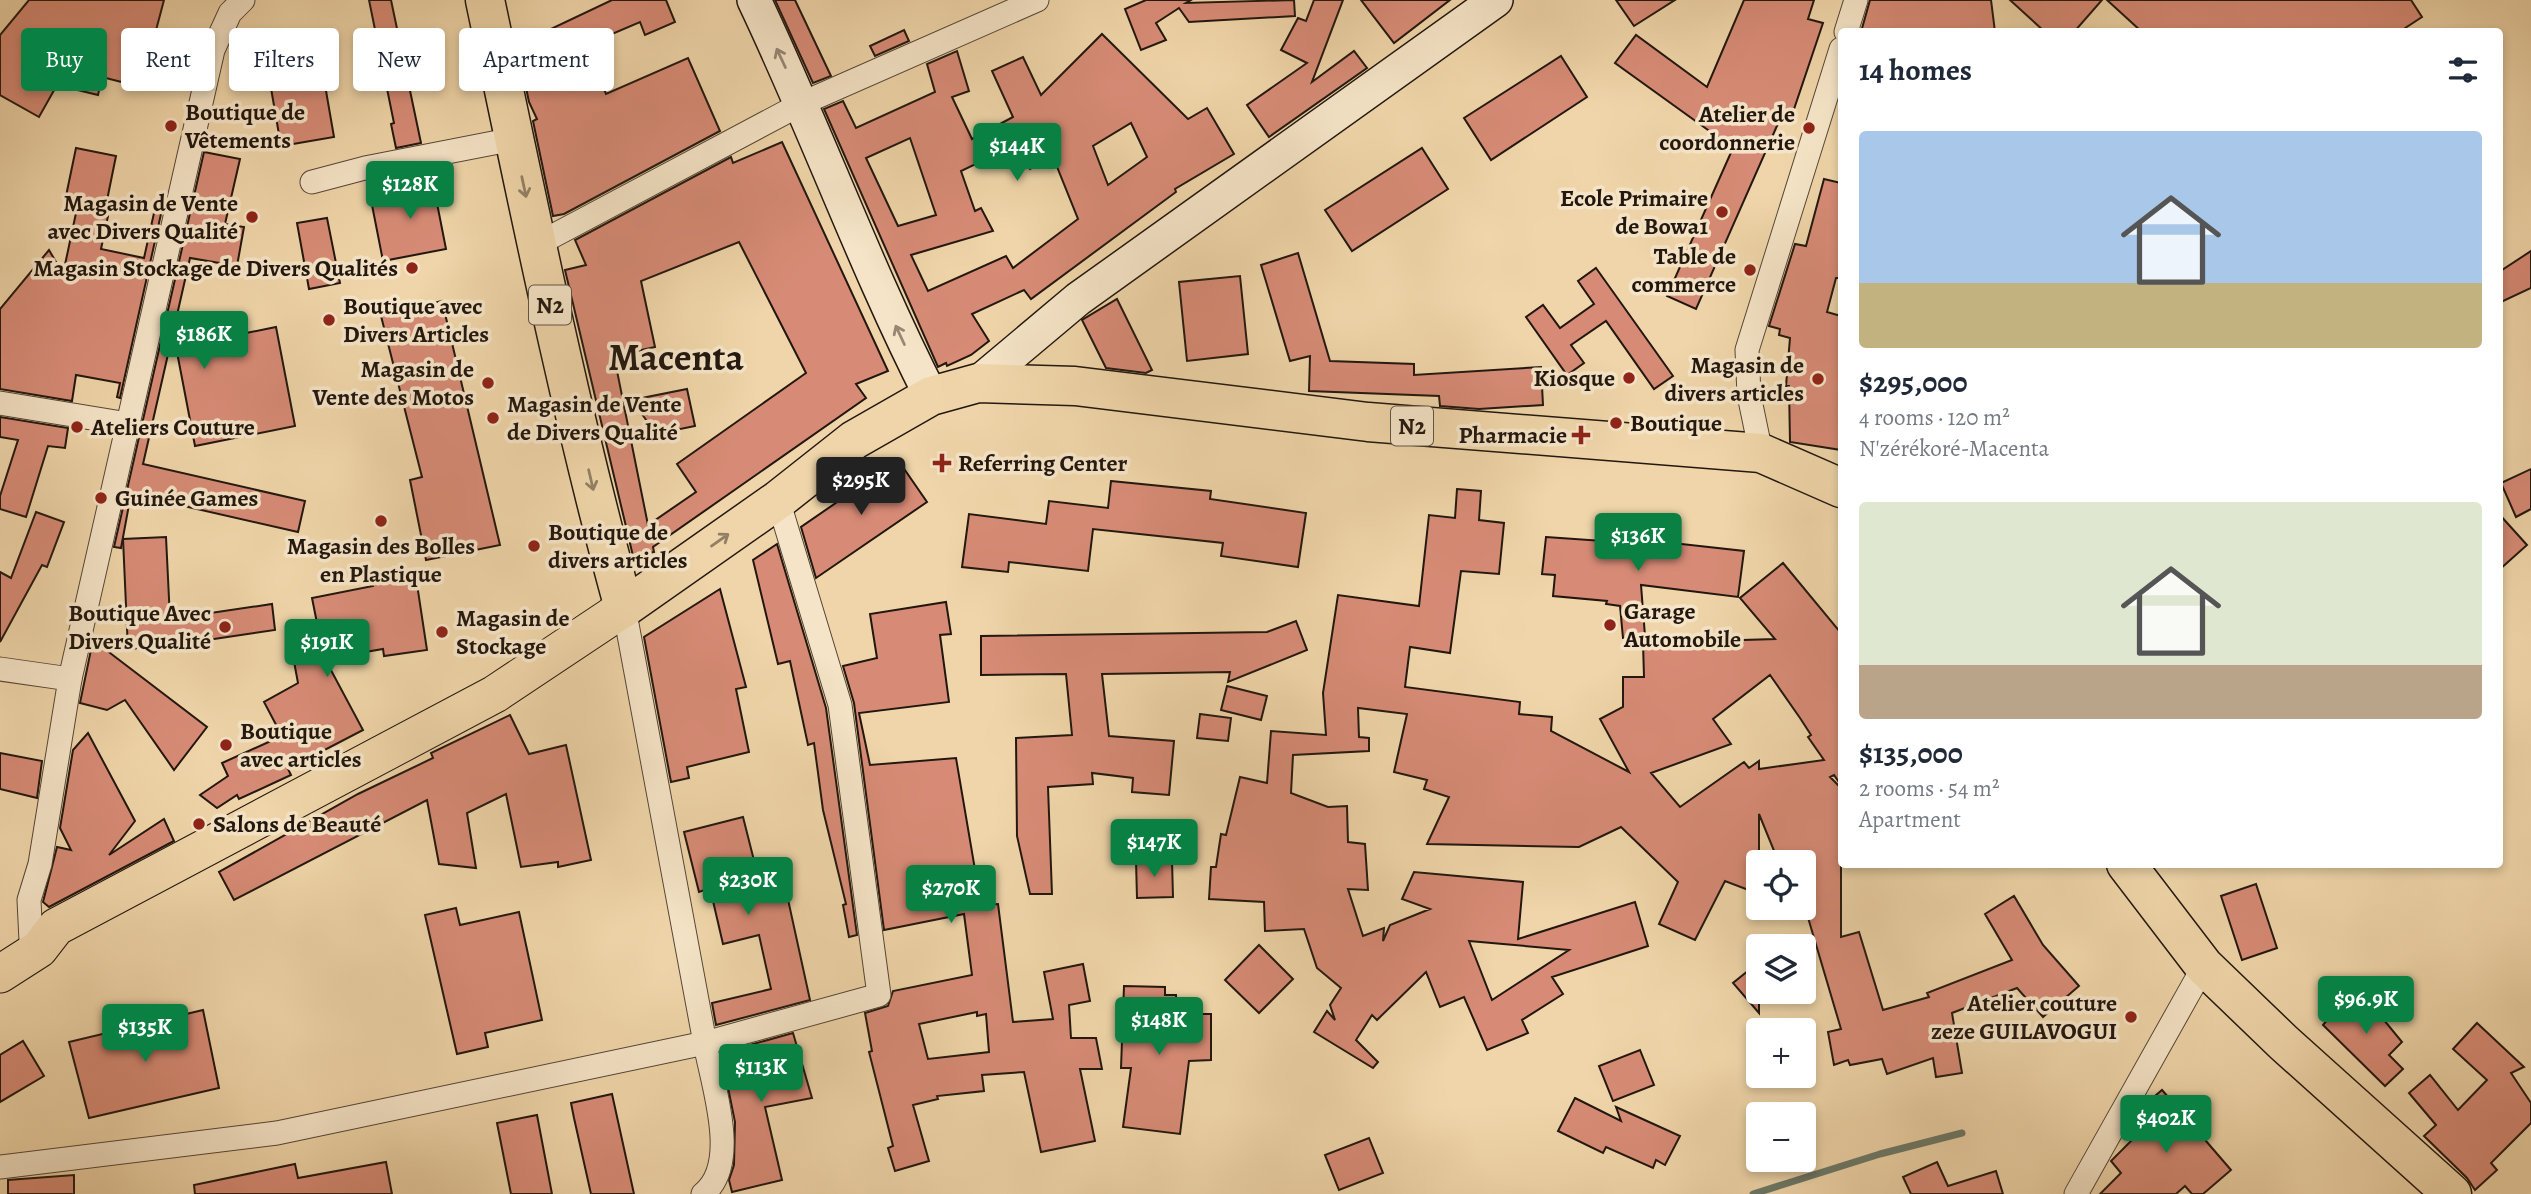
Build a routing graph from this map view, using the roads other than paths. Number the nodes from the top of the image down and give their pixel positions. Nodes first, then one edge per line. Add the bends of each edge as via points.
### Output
1 (243, 0) edge
2 (485, 0) edge
3 (754, 0) edge
4 (1037, 0) edge
5 (1496, 0) edge
6 (1856, 0) edge
7 (1847, 28) edge
8 (1838, 58) edge
9 (803, 103) junction
10 (514, 139) junction
11 (312, 182) dead end
12 (536, 245) junction
13 (978, 383) junction
14 (931, 396) junction
15 (0, 403) edge
16 (128, 424) junction
17 (1761, 453) junction
18 (1838, 487) edge
19 (778, 499) junction
20 (624, 608) junction
21 (0, 669) edge
22 (70, 679) junction
23 (2129, 868) edge
24 (39, 949) junction
25 (2204, 966) junction
26 (0, 974) edge
27 (705, 1043) junction
28 (0, 1167) edge
29 (703, 1194) edge
30 (2076, 1194) edge
31 (2452, 1194) edge

1 - 16 street via 230,13 213,50
2 - 10 highway, N2
9 -> 3 main road
4 - 9 street
5 - 13 main road via 1078,299
6 - 7 street
8 - 17 street via 1747,350 1749,395
9 - 12 street
14 -> 9 main road via 900,336
10 - 11 street
10 -> 12 highway, N2
12 -> 20 highway, N2
13 - 14 highway, N2
13 - 17 highway, N2 via 1075,386 1367,422
14 - 19 highway, N2 via 854,440
15 - 16 street
16 - 22 street
17 - 18 highway, N2
20 -> 19 highway, N2
19 - 27 street via 840,705 879,995
20 - 24 main road via 495,694 56,927
20 - 27 street
21 - 22 street
22 - 24 street via 40,864 29,900 31,940
23 - 25 highway
24 - 26 main road
25 - 30 street
25 - 31 highway
27 - 28 street via 277,1133
27 - 29 street via 725,1149 713,1186

